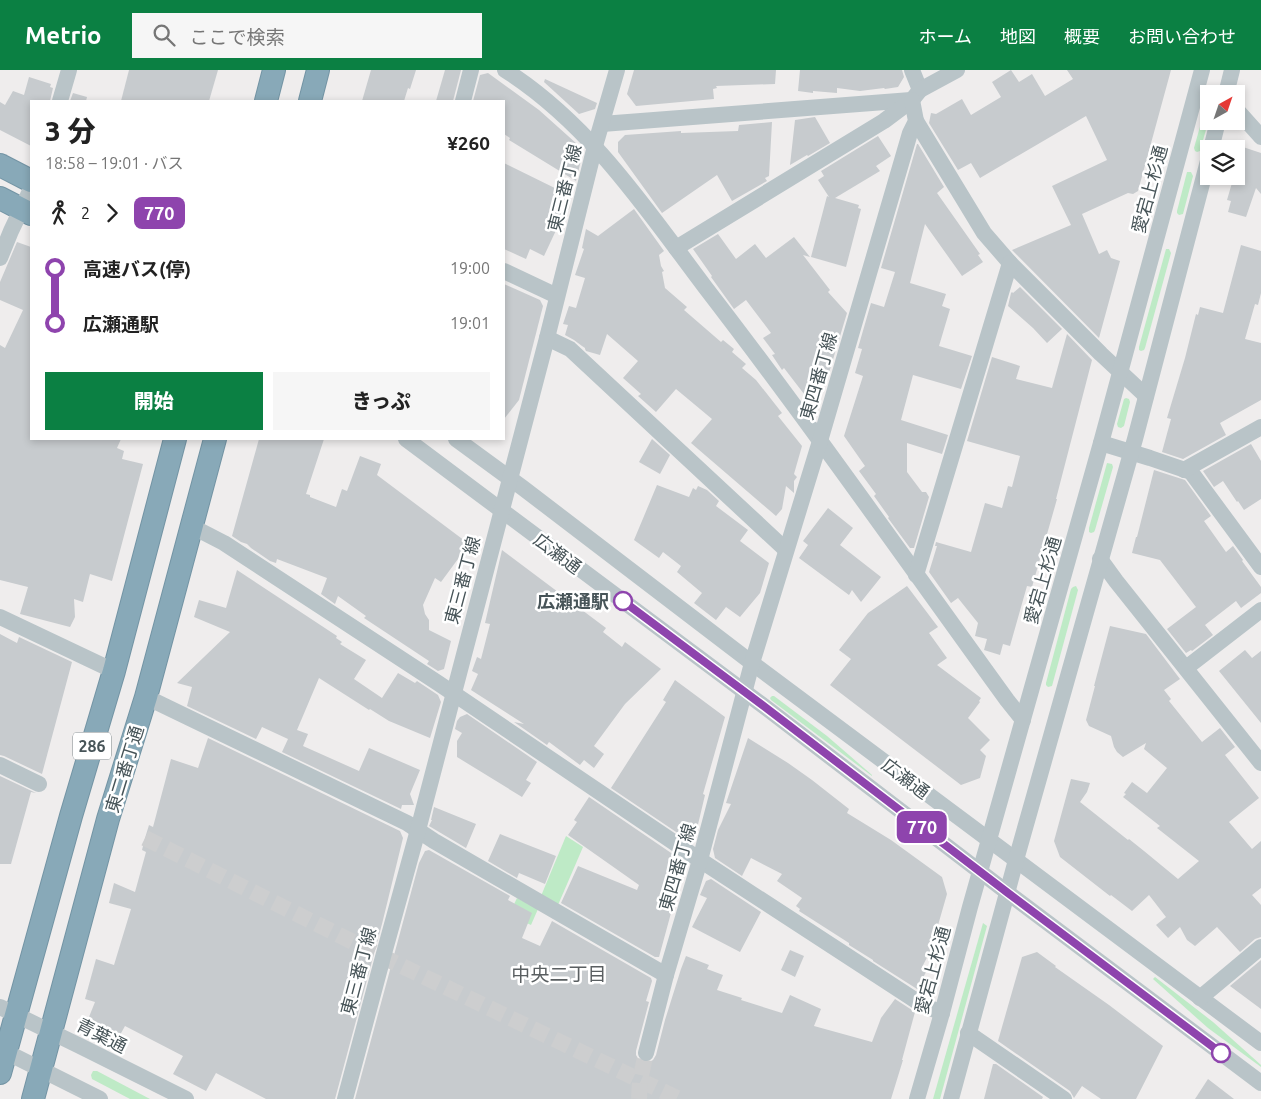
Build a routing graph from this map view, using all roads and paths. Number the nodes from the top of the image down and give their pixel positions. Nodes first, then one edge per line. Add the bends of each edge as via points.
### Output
1 (69, 70) edge
2 (274, 70) edge
3 (318, 70) edge
4 (471, 70) edge
5 (505, 70) edge
6 (617, 70) edge
7 (912, 70) edge
8 (956, 70) edge
9 (1202, 70) edge
10 (1232, 70) edge
11 (1228, 85) edge
12 (1198, 86) joint
13 (916, 95) junction
14 (60, 100) edge
15 (266, 100) edge
16 (310, 100) edge
17 (463, 100) edge
18 (1245, 119) edge
19 (916, 121) junction
20 (602, 124) junction
21 (1261, 138) edge
22 (595, 146) junction
23 (0, 164) edge
24 (30, 180) edge
25 (1202, 185) edge
26 (30, 193) edge
27 (0, 198) edge
28 (26, 211) edge
29 (676, 248) junction
30 (0, 258) edge
31 (1010, 263) junction
32 (505, 271) edge
33 (557, 296) junction
34 (547, 338) junction
35 (1120, 372) junction
36 (1146, 396) junction
37 (1261, 427) edge
38 (175, 440) edge
39 (215, 440) edge
40 (407, 440) edge
41 (457, 440) edge
42 (820, 441) junction
43 (1101, 444) junction
44 (1130, 452) junction
45 (1184, 470) junction
46 (510, 478) junction
47 (501, 510) junction
48 (191, 526) junction
49 (786, 550) junction
50 (1100, 559) junction
51 (1261, 566) edge
52 (916, 575) junction
53 (1261, 610) edge
54 (0, 617) edge
55 (752, 663) junction
56 (1186, 668) junction
57 (114, 671) junction
58 (744, 692) junction
59 (454, 694) junction
60 (146, 697) junction
61 (1023, 720) junction
62 (1261, 763) edge
63 (0, 765) edge
64 (39, 784) dead end
65 (418, 830) junction
66 (989, 840) junction
67 (700, 860) junction
68 (1016, 860) junction
69 (980, 871) junction
70 (1008, 893) junction
71 (1261, 947) edge
72 (666, 975) junction
73 (1200, 998) junction
74 (8, 1011) edge
75 (942, 1013) junction
76 (52, 1032) junction
77 (968, 1034) junction
78 (1261, 1043) edge
79 (3, 1050) edge
80 (646, 1053) tunnel mouth
81 (41, 1070) junction
82 (0, 1073) edge
83 (1261, 1083) edge
84 (33, 1099) edge
85 (100, 1099) edge
86 (186, 1099) edge
87 (345, 1099) edge
88 (917, 1099) edge
89 (951, 1099) edge
90 (1064, 1099) edge

1 - 14 street
2 - 15 highway
3 - 16 highway
4 - 17 street
5 - 22 street via 547,102
6 - 20 street, 東三番丁線
7 - 13 street
8 - 13 street
9 - 12 street, 愛宕上杉通
10 - 11 street
12 - 35 street, 愛宕上杉通
13 - 19 street
13 - 20 street
13 - 29 street via 884,121
18 - 21 street
19 - 31 street via 984,233
19 - 42 street, 東四番丁線
20 - 22 street, 東三番丁線
22 - 29 street
22 - 33 street, 東三番丁線
23 - 24 highway
25 - 36 street
26 - 28 street
27 - 28 highway
28 - 30 street
29 - 42 street
31 - 35 street
31 - 52 street
32 - 33 street
33 - 34 street, 東三番丁線
34 - 46 street, 東三番丁線
34 - 49 street via 570,349
35 - 36 street
35 - 43 street, 愛宕上杉通
36 - 44 street
37 - 45 street
38 - 57 highway, 東二番丁通 / 286
39 - 48 highway, 東二番丁通 / 286
40 - 47 street, 広瀬通
41 - 46 street, 広瀬通
42 - 49 street, 東四番丁線
42 - 52 street
43 - 44 street
43 - 61 street, 愛宕上杉通
44 - 45 street
44 - 50 street
45 - 51 street via 1191,472
46 - 47 street, 東三番丁線
46 - 55 street, 広瀬通
47 - 58 street, 広瀬通
47 - 59 street, 東三番丁線
48 - 59 street via 224,543
48 - 60 highway, 東二番丁通 / 286
49 - 55 street, 東四番丁線
50 - 56 street
50 - 68 street
52 - 61 street
53 - 56 street
54 - 57 street
55 - 58 street, 東四番丁線
55 - 66 street, 広瀬通
56 - 62 street
57 - 74 highway, 東二番丁通 / 286
58 - 67 street, 東四番丁線
58 - 69 street, 広瀬通
59 - 65 street, 東三番丁線
59 - 67 street
60 - 65 street
60 - 76 highway, 東二番丁通 / 286 via 108,819
61 - 66 street, 愛宕上杉通
63 - 64 street
65 - 72 street
65 - 87 street, 東三番丁線
66 - 68 street, 広瀬通
66 - 69 street, 愛宕上杉通
67 - 72 street, 東四番丁線
67 - 75 street via 921,1004
68 - 70 street
68 - 73 street, 広瀬通
69 - 70 street, 広瀬通
69 - 75 street, 愛宕上杉通
70 - 77 street
70 - 83 street, 広瀬通
71 - 73 street
72 - 80 street, 東四番丁線
73 - 78 street, 広瀬通
74 - 76 street, 青葉通
74 - 79 highway, 東二番丁通 / 286
75 - 88 street, 愛宕上杉通
76 - 81 highway, 東二番丁通 / 286
76 - 86 street, 青葉通
77 - 89 street
77 - 90 street
79 - 81 street
79 - 82 highway, 東二番丁通 / 286
81 - 84 highway, 東二番丁通 / 286
81 - 85 street

